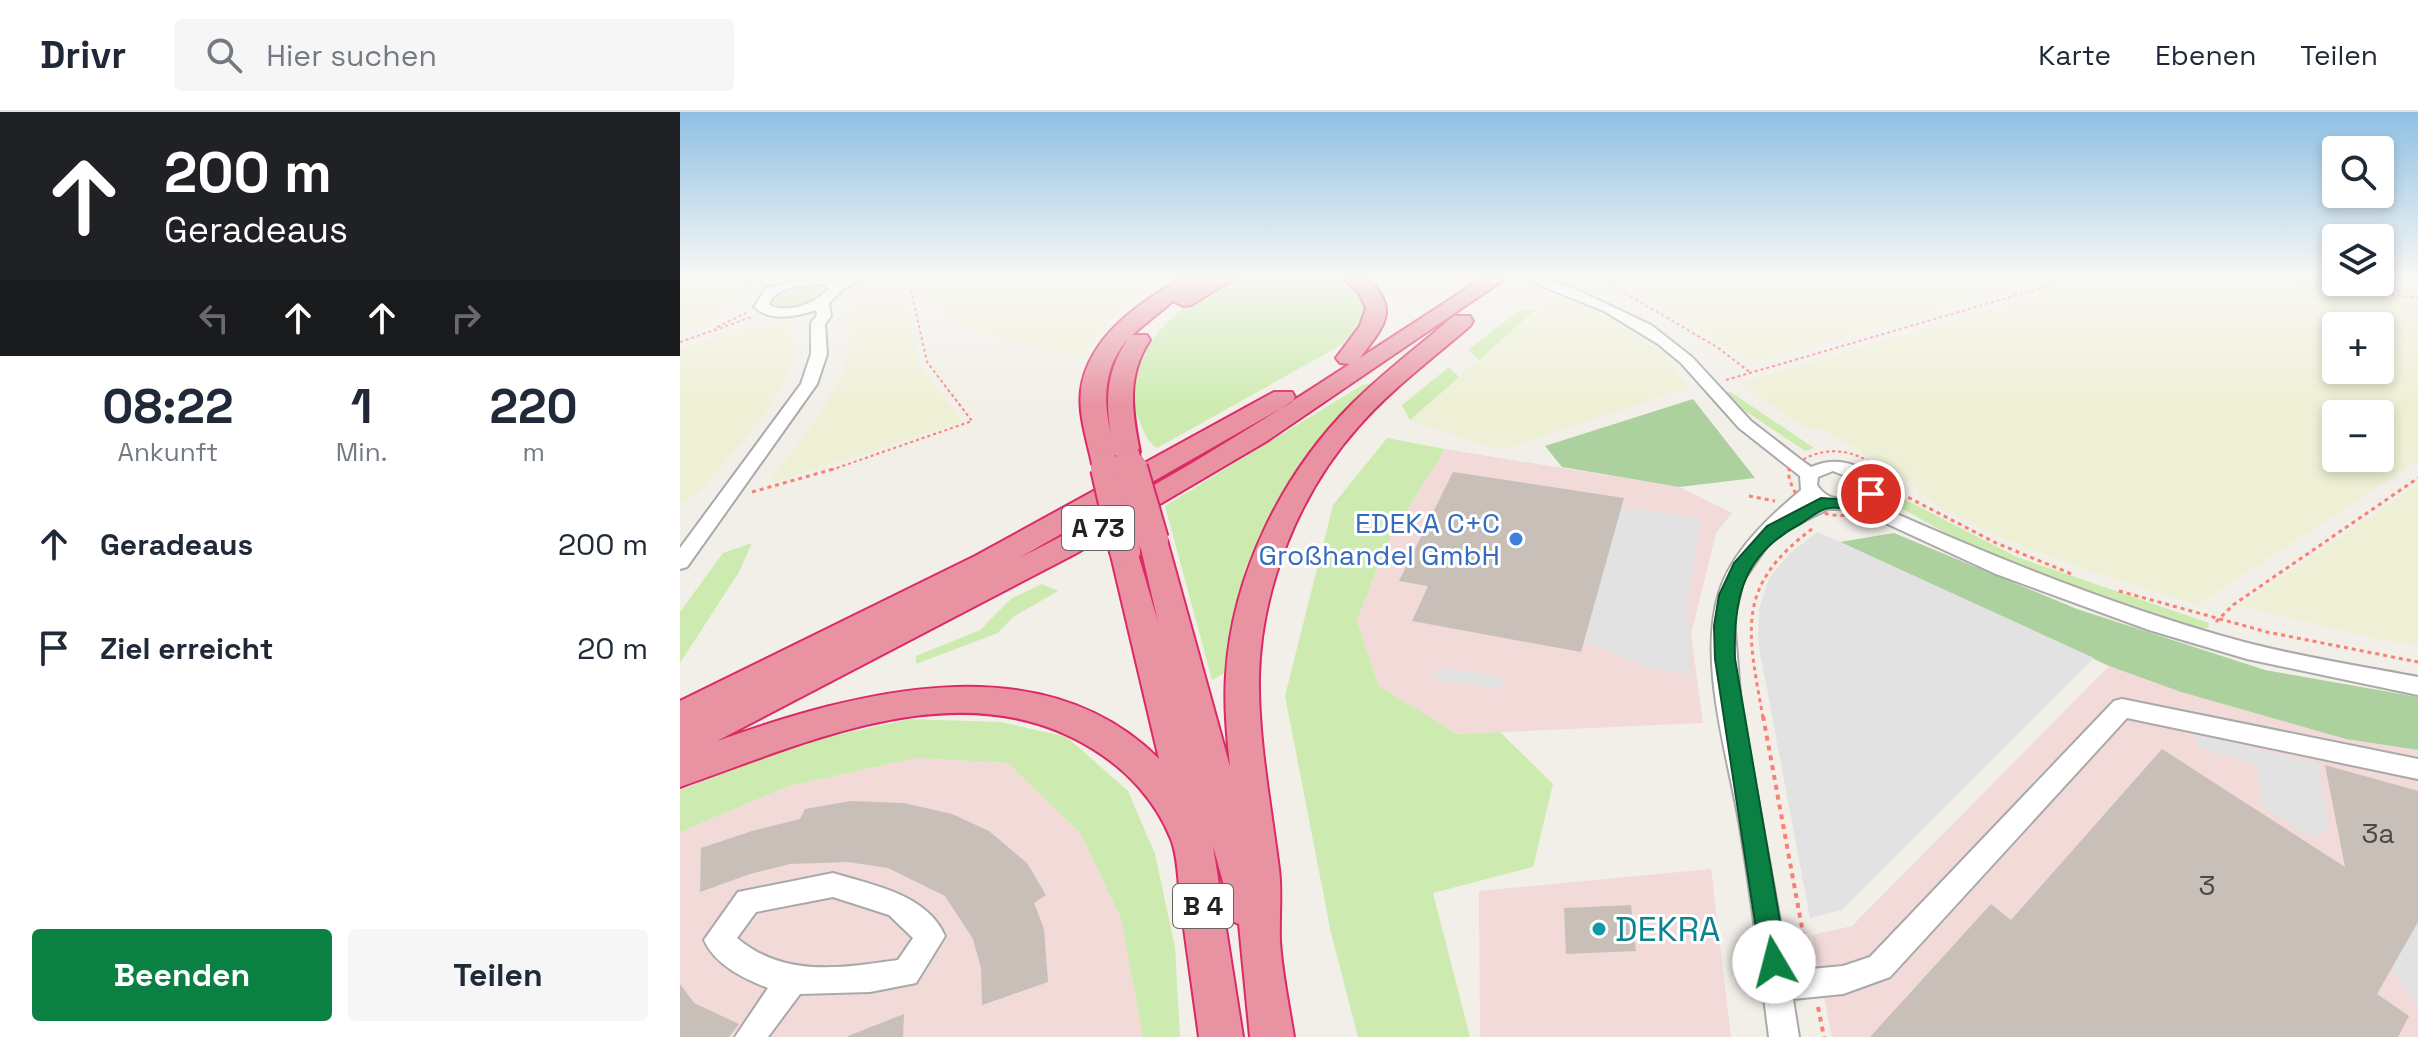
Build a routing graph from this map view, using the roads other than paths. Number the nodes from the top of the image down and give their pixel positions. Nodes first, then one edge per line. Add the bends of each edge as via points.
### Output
1 (812, 321) edge
2 (1134, 321) edge
3 (1155, 321) edge
4 (1375, 321) edge
5 (1405, 321) edge
6 (1431, 321) edge
7 (1461, 321) edge
8 (1633, 321) edge
9 (818, 323) joint
10 (1348, 358) junction
11 (1116, 458) junction
12 (1820, 490) junction
13 (1865, 499) junction
14 (1139, 546) junction
15 (680, 562) edge
16 (2418, 686) edge
17 (680, 717) edge
18 (680, 744) edge
19 (2418, 769) edge
20 (680, 772) edge
21 (1194, 844) junction
22 (1260, 944) junction
23 (794, 978) junction
24 (1777, 986) junction
25 (750, 1037) edge
26 (1221, 1037) edge
27 (1272, 1037) edge
28 (1784, 1037) edge

1 - 9 street
2 - 11 highway via 1102,363 1093,387 1094,415
3 - 11 highway via 1123,364
4 - 10 highway
5 - 10 highway, A 73
6 - 18 highway, A 73 via 1258,436 1079,539
7 - 22 highway via 1335,438 1276,532 1246,637 1243,708 1261,882
8 - 12 street via 1683,357 1768,447
9 - 15 street via 819,354 809,384
10 - 17 highway, A 73 via 1074,517
11 - 14 highway, bridge
12 - 13 street via 1849,506
12 - 13 street via 1842,466 1868,479
12 - 24 street via 1740,567 1728,595 1724,626 1730,698
13 - 16 street via 1893,522 2003,569 2156,624 2247,651
14 - 21 highway
14 - 22 highway via 1193,686
19 - 24 street via 2122,708 1880,967 1865,976
20 - 21 highway via 750,742 843,715 909,702 978,700 1082,722 1127,751 1172,802
21 - 26 highway, B 4
22 - 27 highway, B 4
23 - 23 street via 753,968 718,940 748,901 833,885 897,905 931,936 906,973 839,982
23 - 25 street
24 - 28 street

